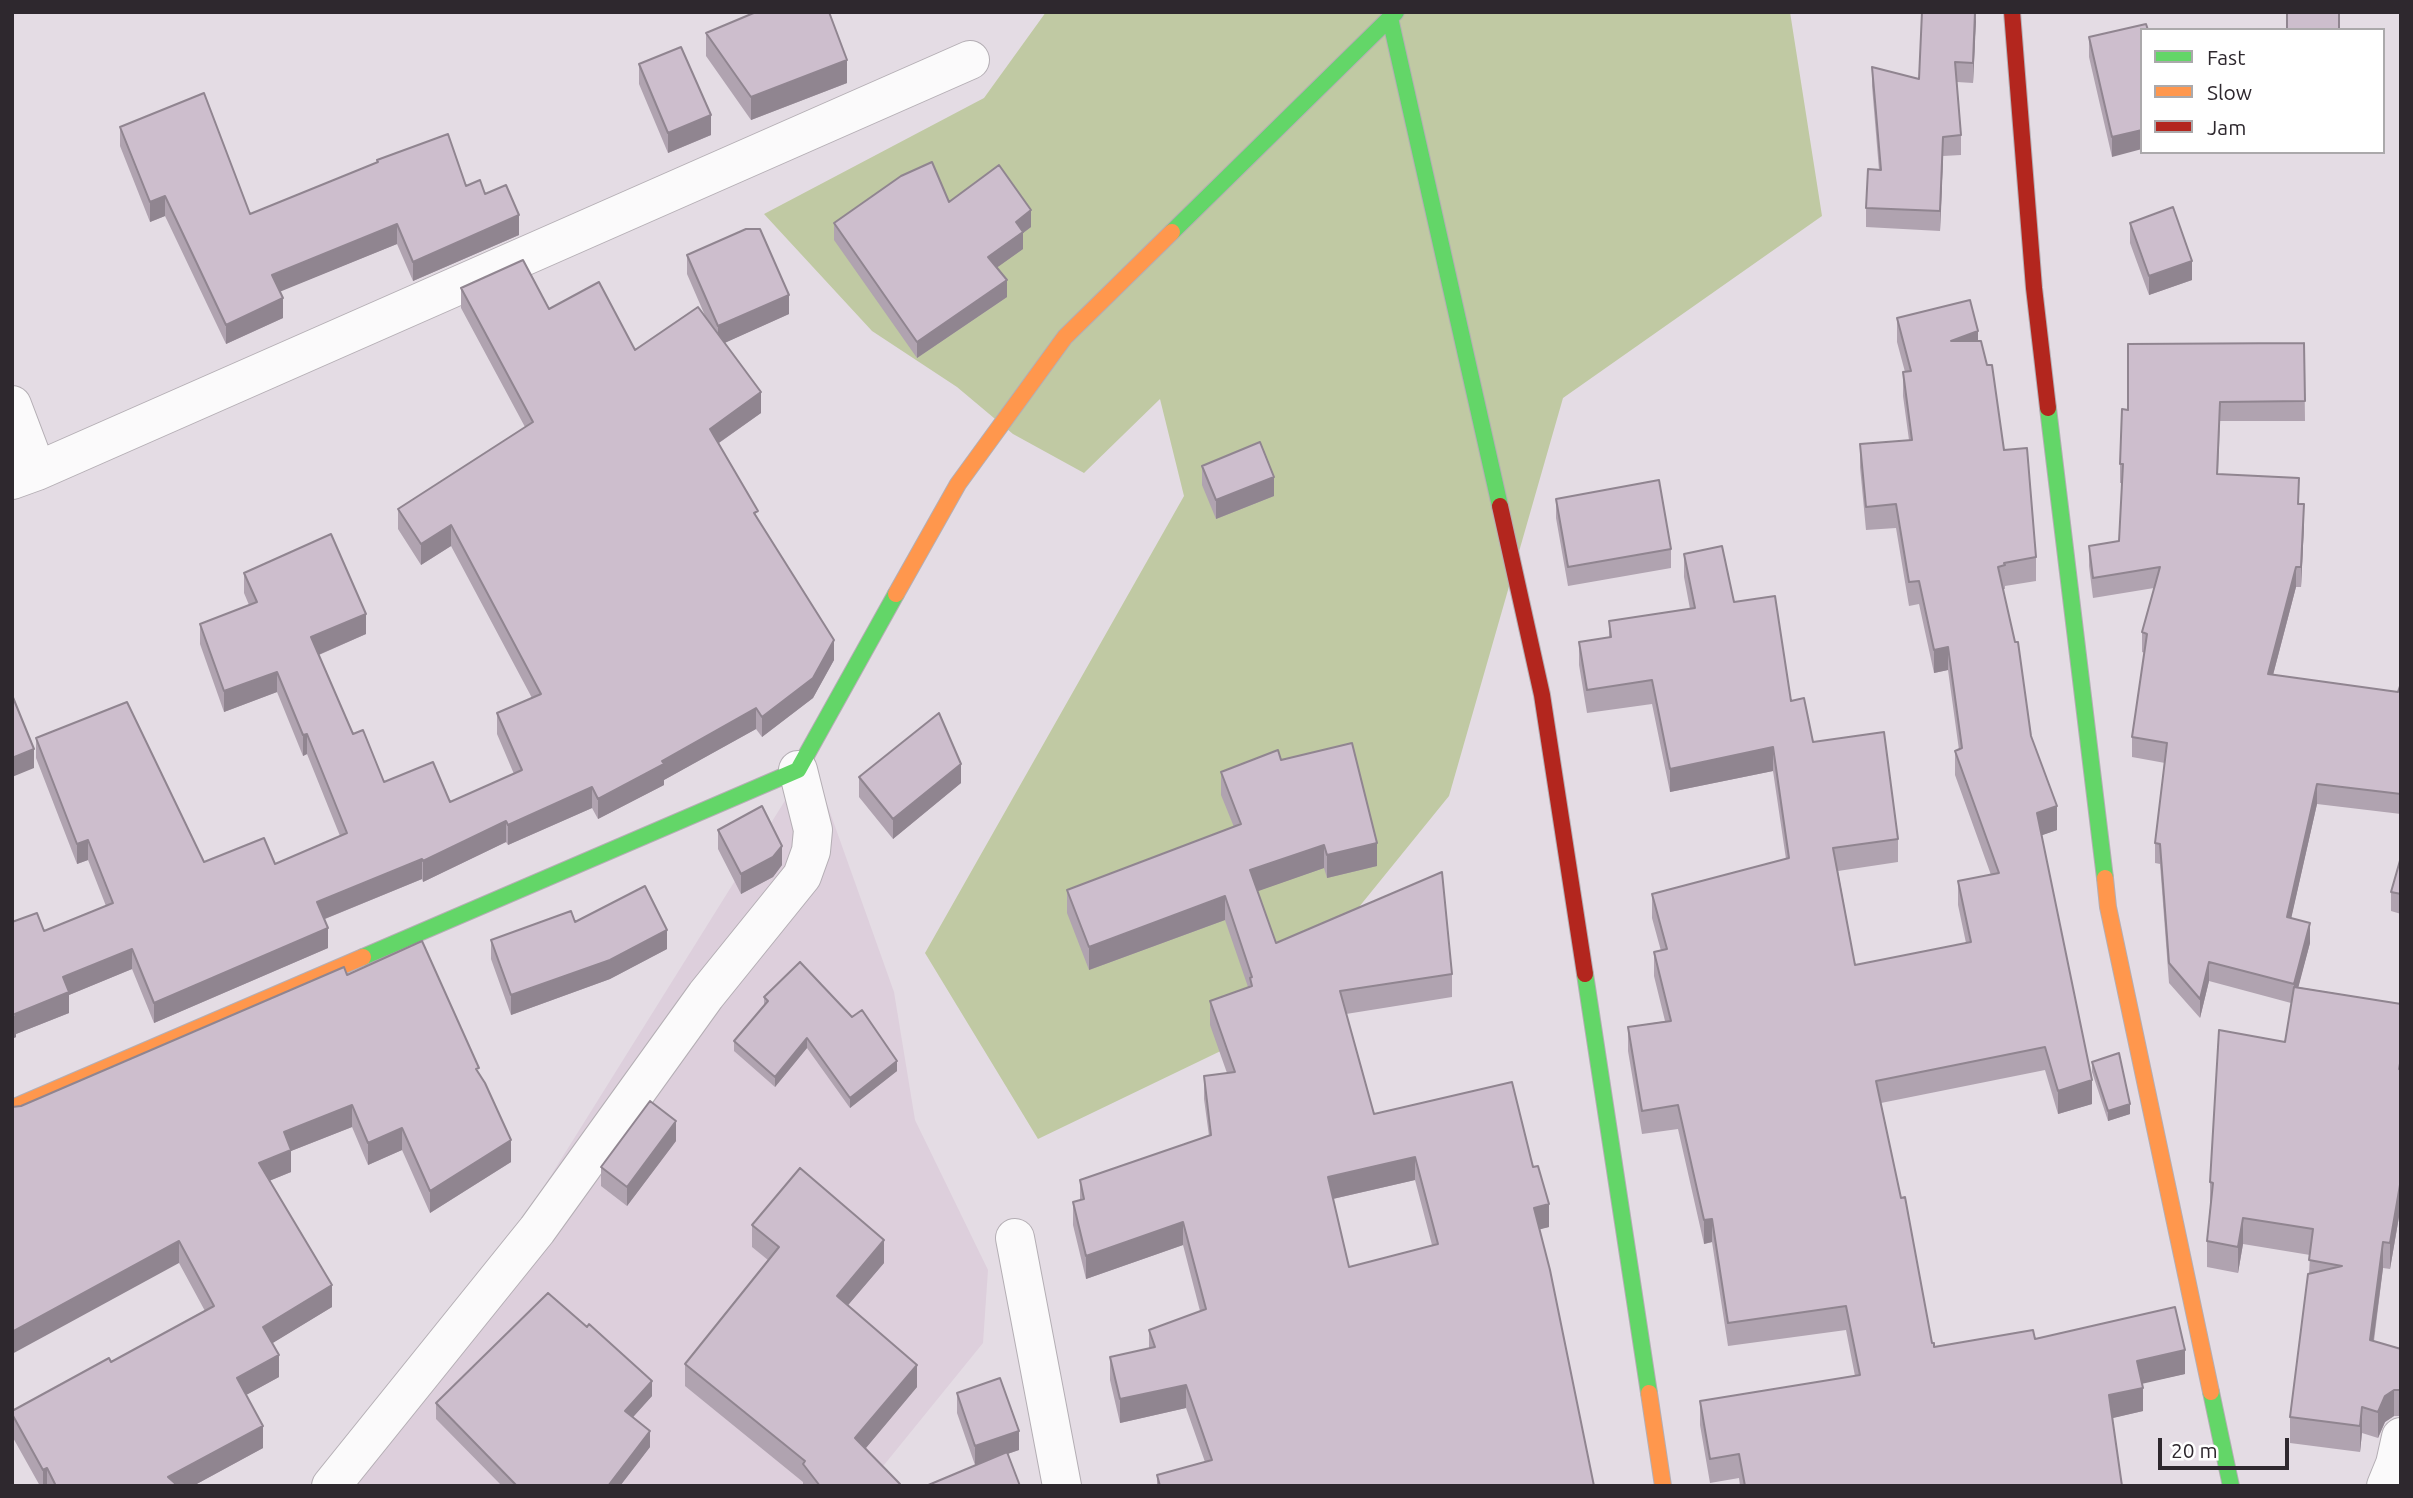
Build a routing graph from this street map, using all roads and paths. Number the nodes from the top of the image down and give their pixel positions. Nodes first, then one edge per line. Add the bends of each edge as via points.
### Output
1 (2012, 12) edge
2 (1393, 15) edge
3 (970, 60) dead end
4 (12, 405) edge
5 (24, 475) edge
6 (798, 770) junction
7 (12, 1108) edge
8 (1015, 1238) dead end
9 (331, 1486) edge
10 (1062, 1486) edge
11 (1663, 1486) edge
12 (2231, 1486) edge

1 - 12 street via 2034,288 2108,907
2 - 6 street via 1065,337 958,484
2 - 11 street via 1542,695
3 - 5 street
4 - 5 street
6 - 7 street
6 - 9 street via 813,830 802,876 706,995 537,1230
8 - 10 street

